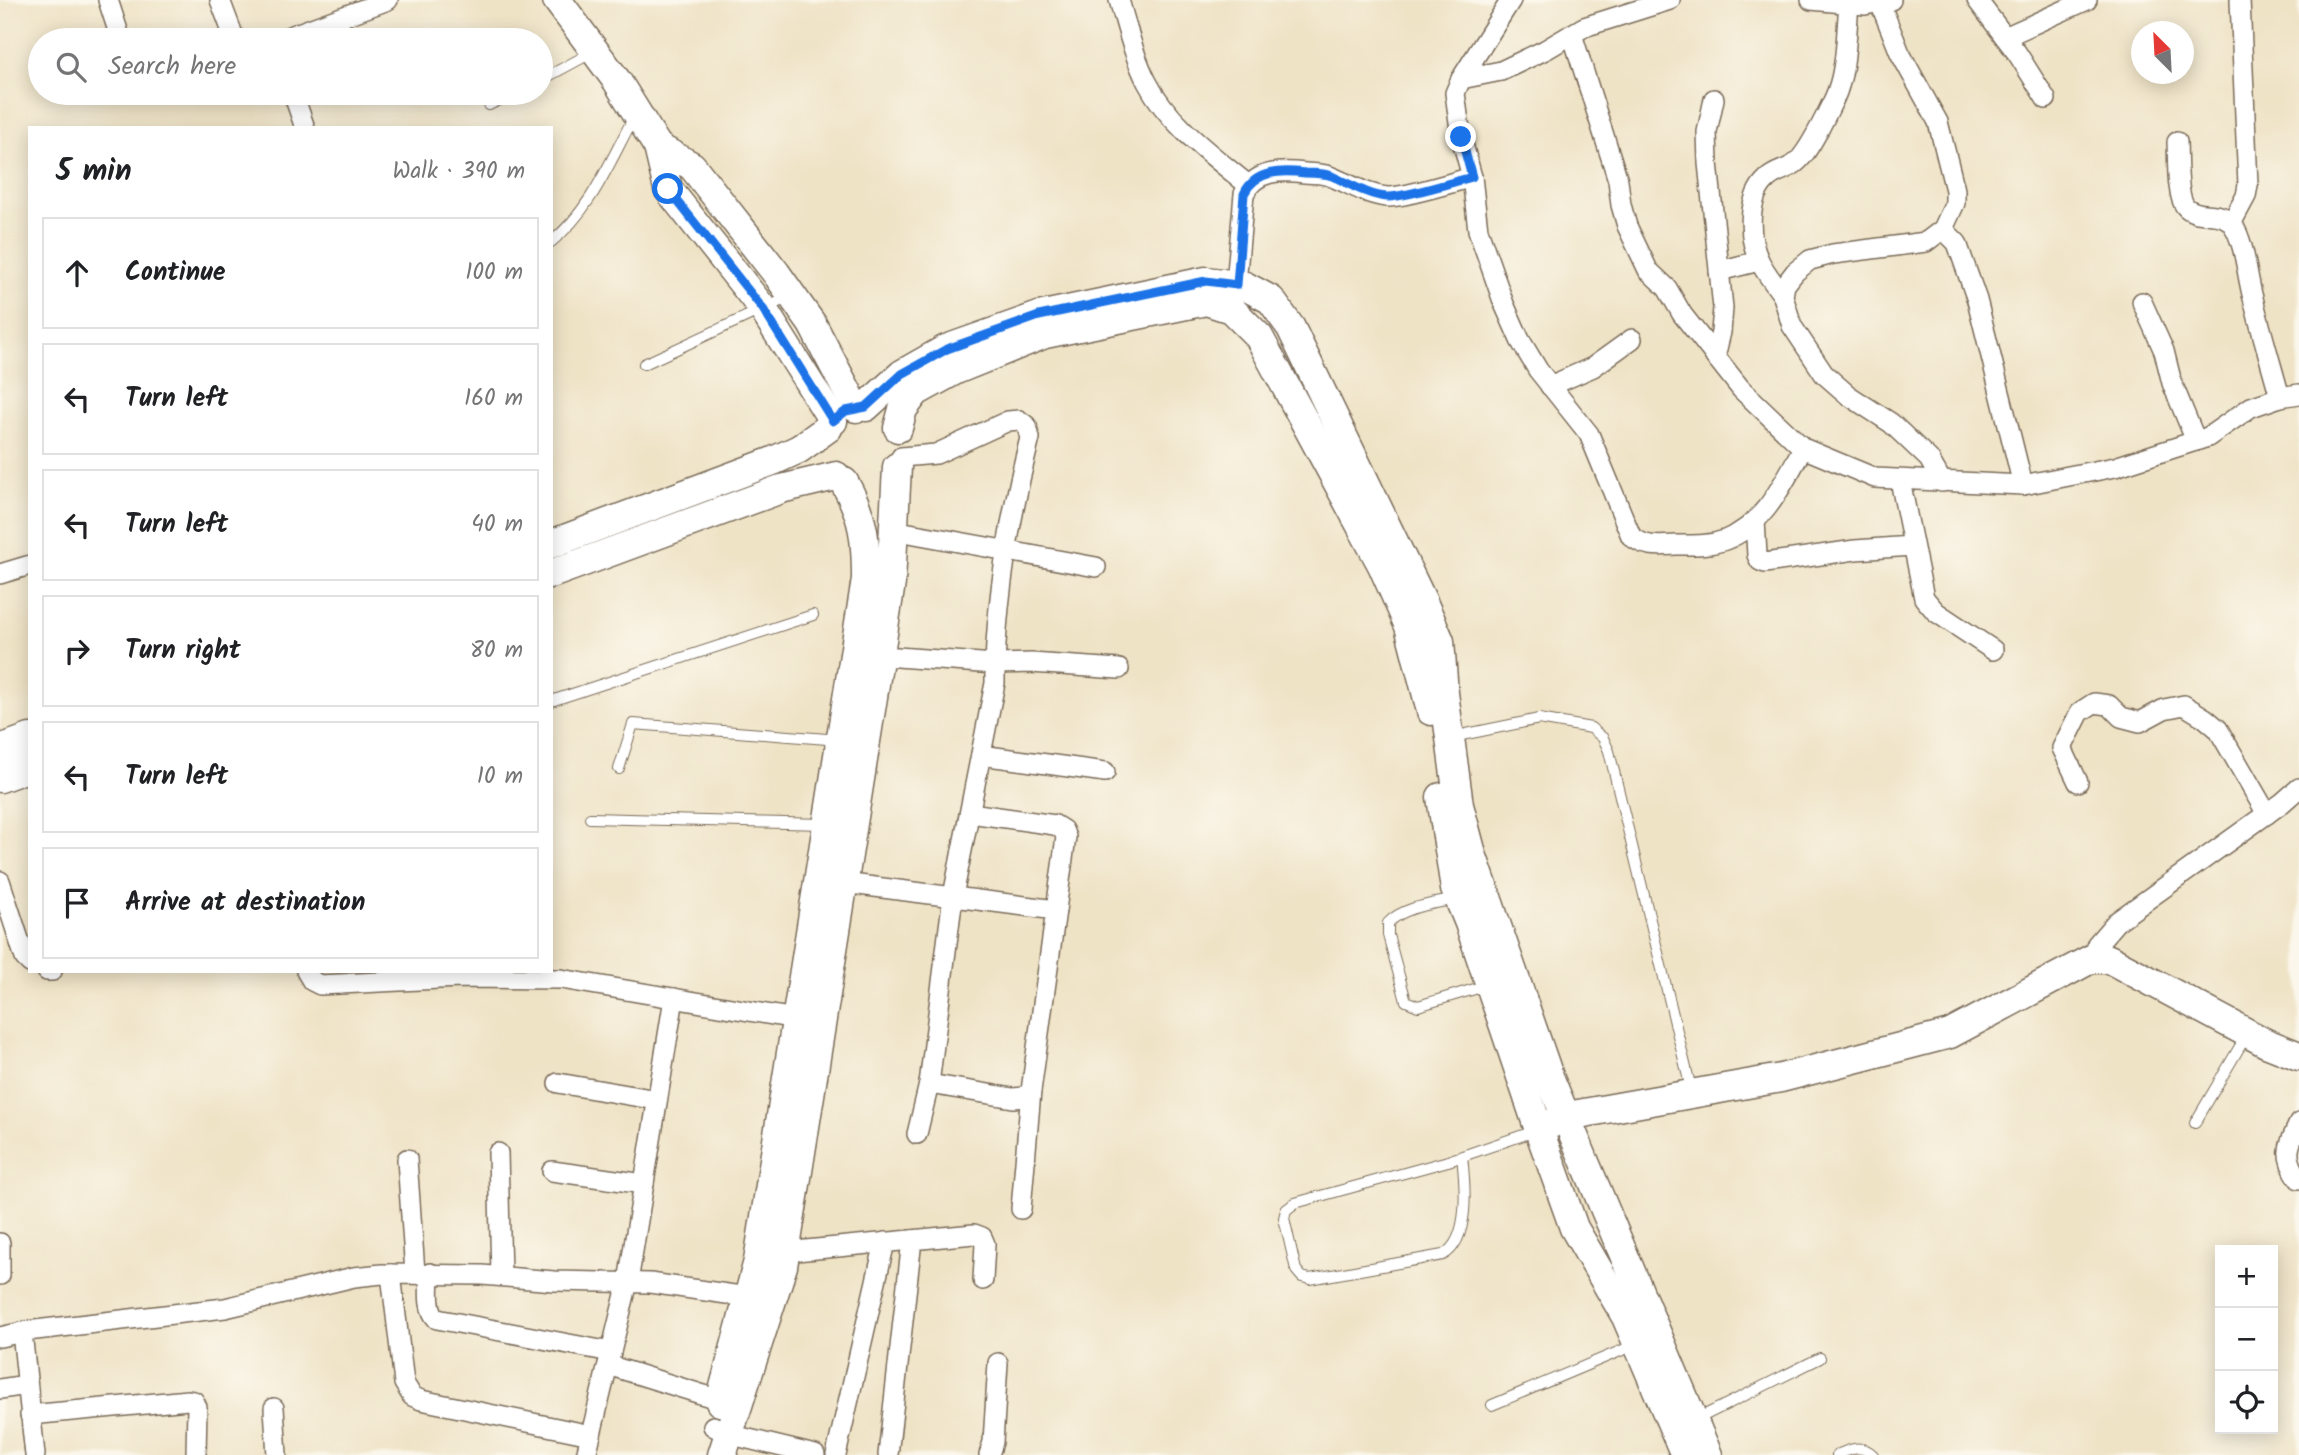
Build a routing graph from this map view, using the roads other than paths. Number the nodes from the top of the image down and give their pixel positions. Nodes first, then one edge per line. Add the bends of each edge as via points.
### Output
1 (108, 0) edge
2 (220, 0) edge
3 (388, 0) edge
4 (557, 0) edge
5 (1119, 0) edge
6 (1511, 0) edge
7 (1670, 0) edge
8 (1811, 0) edge
9 (1977, 0) edge
10 (2087, 0) edge
11 (2240, 0) edge
12 (1886, 1) edge
13 (1849, 4) junction
14 (117, 28) edge
15 (230, 28) edge
16 (312, 28) edge
17 (1572, 34) junction
18 (2005, 37) junction
19 (596, 50) junction
20 (553, 73) edge
21 (1461, 79) junction
22 (1714, 99) dead end
23 (2046, 99) dead end
24 (297, 105) edge
25 (637, 111) junction
26 (305, 126) edge
27 (2177, 142) dead end
28 (658, 146) junction
29 (1472, 177) junction
30 (1245, 196) junction
31 (2232, 222) junction
32 (1943, 229) junction
33 (553, 240) edge
34 (1759, 261) junction
35 (1719, 271) junction
36 (793, 295) junction
37 (1783, 296) junction
38 (1234, 297) junction
39 (2142, 302) dead end
40 (763, 309) junction
41 (1632, 339) dead end
42 (1715, 357) junction
43 (644, 364) dead end
44 (1550, 386) junction
45 (2290, 395) edge
46 (846, 416) junction
47 (898, 428) junction
48 (2196, 441) junction
49 (1803, 448) junction
50 (899, 462) junction
51 (840, 479) junction
52 (1900, 480) junction
53 (1942, 482) junction
54 (2023, 485) junction
55 (1755, 521) junction
56 (892, 530) junction
57 (553, 543) edge
58 (1912, 546) junction
59 (1005, 551) junction
60 (28, 566) edge
61 (1096, 567) dead end
62 (553, 573) edge
63 (0, 574) edge
64 (813, 615) dead end
65 (1993, 649) dead end
66 (866, 655) junction
67 (995, 664) junction
68 (1119, 668) dead end
69 (553, 700) edge
70 (1450, 737) junction
71 (28, 739) edge
72 (840, 740) junction
73 (0, 749) edge
74 (981, 755) junction
75 (28, 767) edge
76 (619, 769) dead end
77 (1105, 772) dead end
78 (0, 778) edge
79 (2078, 782) dead end
80 (2299, 788) edge
81 (970, 813) junction
82 (2267, 814) junction
83 (590, 818) dead end
84 (827, 824) junction
85 (0, 881) edge
86 (843, 883) junction
87 (953, 896) junction
88 (1459, 898) junction
89 (1056, 910) junction
90 (18, 937) junction
91 (0, 945) edge
92 (2091, 960) junction
93 (28, 961) edge
94 (307, 973) edge
95 (1489, 985) junction
96 (674, 998) junction
97 (796, 1019) junction
98 (2247, 1033) junction
99 (2299, 1056) edge
100 (558, 1083) dead end
101 (929, 1084) junction
102 (1031, 1091) junction
103 (1692, 1093) junction
104 (657, 1100) junction
105 (1567, 1116) junction
106 (2195, 1124) dead end
107 (2299, 1124) edge
108 (1539, 1130) junction
109 (917, 1133) dead end
110 (498, 1153) dead end
111 (1462, 1156) junction
112 (407, 1159) dead end
113 (552, 1171) dead end
114 (2299, 1179) edge
115 (644, 1184) junction
116 (1020, 1209) dead end
117 (912, 1240) junction
118 (886, 1242) junction
119 (0, 1243) edge
120 (785, 1252) junction
121 (422, 1273) junction
122 (390, 1274) junction
123 (0, 1275) edge
124 (501, 1276) junction
125 (983, 1280) dead end
126 (628, 1282) junction
127 (748, 1297) junction
128 (22, 1332) junction
129 (0, 1337) edge
130 (1638, 1344) junction
131 (1820, 1358) dead end
132 (610, 1359) junction
133 (998, 1363) dead end
134 (27, 1385) junction
135 (0, 1389) edge
136 (1492, 1405) dead end
137 (274, 1408) dead end
138 (30, 1415) junction
139 (1692, 1421) junction
140 (721, 1429) edge
141 (591, 1435) junction
142 (35, 1455) edge
143 (196, 1455) edge
144 (276, 1455) edge
145 (586, 1455) edge
146 (705, 1455) edge
147 (815, 1455) edge
148 (836, 1455) edge
149 (887, 1455) edge
150 (989, 1455) edge
151 (1685, 1455) edge
152 (1708, 1455) edge
153 (1837, 1455) edge
154 (1873, 1455) edge

1 - 14 street
2 - 15 street
3 - 16 street
4 - 19 street
5 - 30 street via 1147,82 1163,107
6 - 21 street
7 - 17 street
8 - 13 street
9 - 18 street
10 - 18 street
11 - 31 street via 2248,185
12 - 13 street
12 - 32 street via 1899,54 1937,122 1955,190 1955,203
13 - 34 street via 1833,102 1802,156 1769,177 1754,203 1753,238
17 - 21 street via 1514,66
17 - 42 street via 1618,180 1627,226 1648,270 1667,288
18 - 23 street
19 - 20 lane
19 - 25 street
21 - 29 street via 1455,93
22 - 35 street via 1707,132
24 - 26 street
25 - 28 street
25 - 33 lane via 582,211
27 - 31 street via 2180,196 2185,206
28 - 36 street via 692,166
28 - 40 street via 668,189
29 - 30 street via 1390,198 1363,192 1329,175 1284,170 1256,179
29 - 44 street via 1478,230 1504,304 1520,340
30 - 38 street
31 - 45 street via 2253,298
32 - 37 street via 1926,242 1810,260 1785,285
32 - 54 street via 1957,243 1977,300
34 - 35 street
34 - 37 street
35 - 42 street via 1723,308
36 - 40 lane
36 - 46 street via 812,324
37 - 53 street via 1792,326 1825,374 1891,423 1929,459
38 - 46 street via 1206,281 1039,316 947,349 902,374
38 - 47 street via 1045,334 956,370 916,392 903,409
38 - 70 street via 1245,286 1271,300 1291,328 1440,641
38 - 88 street via 1382,565 1409,626 1430,701 1441,800
39 - 48 street
40 - 43 lane
40 - 46 street
41 - 44 street via 1593,367
42 - 49 street via 1741,389
44 - 55 street via 1589,434 1631,536 1639,543 1709,544 1727,540
45 - 48 street via 2252,407 2208,438
46 - 47 street via 885,414
46 - 51 street via 824,438 825,458
46 - 57 street via 773,461
47 - 50 street via 903,448
48 - 54 street via 2115,467
49 - 52 street via 1875,478
49 - 55 street via 1770,505
50 - 51 street via 891,475 874,485
50 - 56 street
50 - 59 street via 936,454 1019,419 1030,438
51 - 62 street via 780,489
51 - 66 street via 858,506 866,546
52 - 53 street
52 - 58 street
53 - 54 street
55 - 58 street via 1757,555 1765,563
56 - 59 street
56 - 66 street via 891,583
58 - 65 street via 1929,605
59 - 61 street
59 - 67 street
60 - 63 street
64 - 69 lane
66 - 67 street
66 - 72 street
66 - 86 street
67 - 68 street
67 - 74 street
70 - 103 lane via 1539,719 1591,728 1603,738
70 - 105 street via 1459,806 1472,854
71 - 73 street
72 - 76 lane via 633,724
72 - 84 street
74 - 77 street
74 - 81 street
75 - 78 street
79 - 82 street via 2062,748 2080,712 2094,703 2109,705 2121,717 2140,722 2184,705 2218,729
80 - 82 street
81 - 87 street
81 - 89 street via 1063,830 1066,837
82 - 92 street via 2116,922 2097,944
83 - 84 lane
84 - 97 street
85 - 90 street
86 - 87 street
86 - 120 street
87 - 89 street
87 - 101 street
88 - 95 street
88 - 95 lane via 1403,912 1388,923 1406,1001 1418,1006
89 - 102 street
90 - 91 street
90 - 93 street
92 - 98 street via 2109,959
92 - 103 street via 1950,1034 1781,1078
94 - 96 street via 320,985 459,978 561,979
95 - 108 street
96 - 97 street
96 - 104 street
97 - 127 street via 758,1261
98 - 99 street
98 - 106 lane
100 - 104 street
101 - 102 street via 1013,1098
101 - 109 street
102 - 116 street
103 - 105 street
104 - 115 street
105 - 108 street
105 - 139 street
107 - 114 street via 2287,1151
108 - 111 lane
108 - 130 street via 1574,1228
110 - 124 street
111 - 111 lane via 1465,1203 1450,1252 1310,1279 1296,1270 1284,1218 1295,1203
112 - 121 street
113 - 115 street
115 - 126 street
117 - 118 street
117 - 125 street via 982,1237
117 - 149 street
118 - 120 street
118 - 148 street
119 - 123 street
120 - 140 street
121 - 122 street
121 - 124 street
121 - 132 street via 431,1314 437,1319
122 - 128 street via 354,1277 225,1308
122 - 141 street via 404,1383 412,1395
124 - 126 street
126 - 127 street
126 - 132 street
127 - 140 street
128 - 129 street
128 - 134 street
130 - 136 lane
130 - 151 street
131 - 139 lane
132 - 140 street
132 - 141 street
133 - 150 street
134 - 135 street
134 - 138 street
137 - 144 street
138 - 142 street
138 - 143 street via 194,1401
139 - 152 street
140 - 146 street
140 - 147 street
141 - 145 street
153 - 154 lane via 1862,1448

